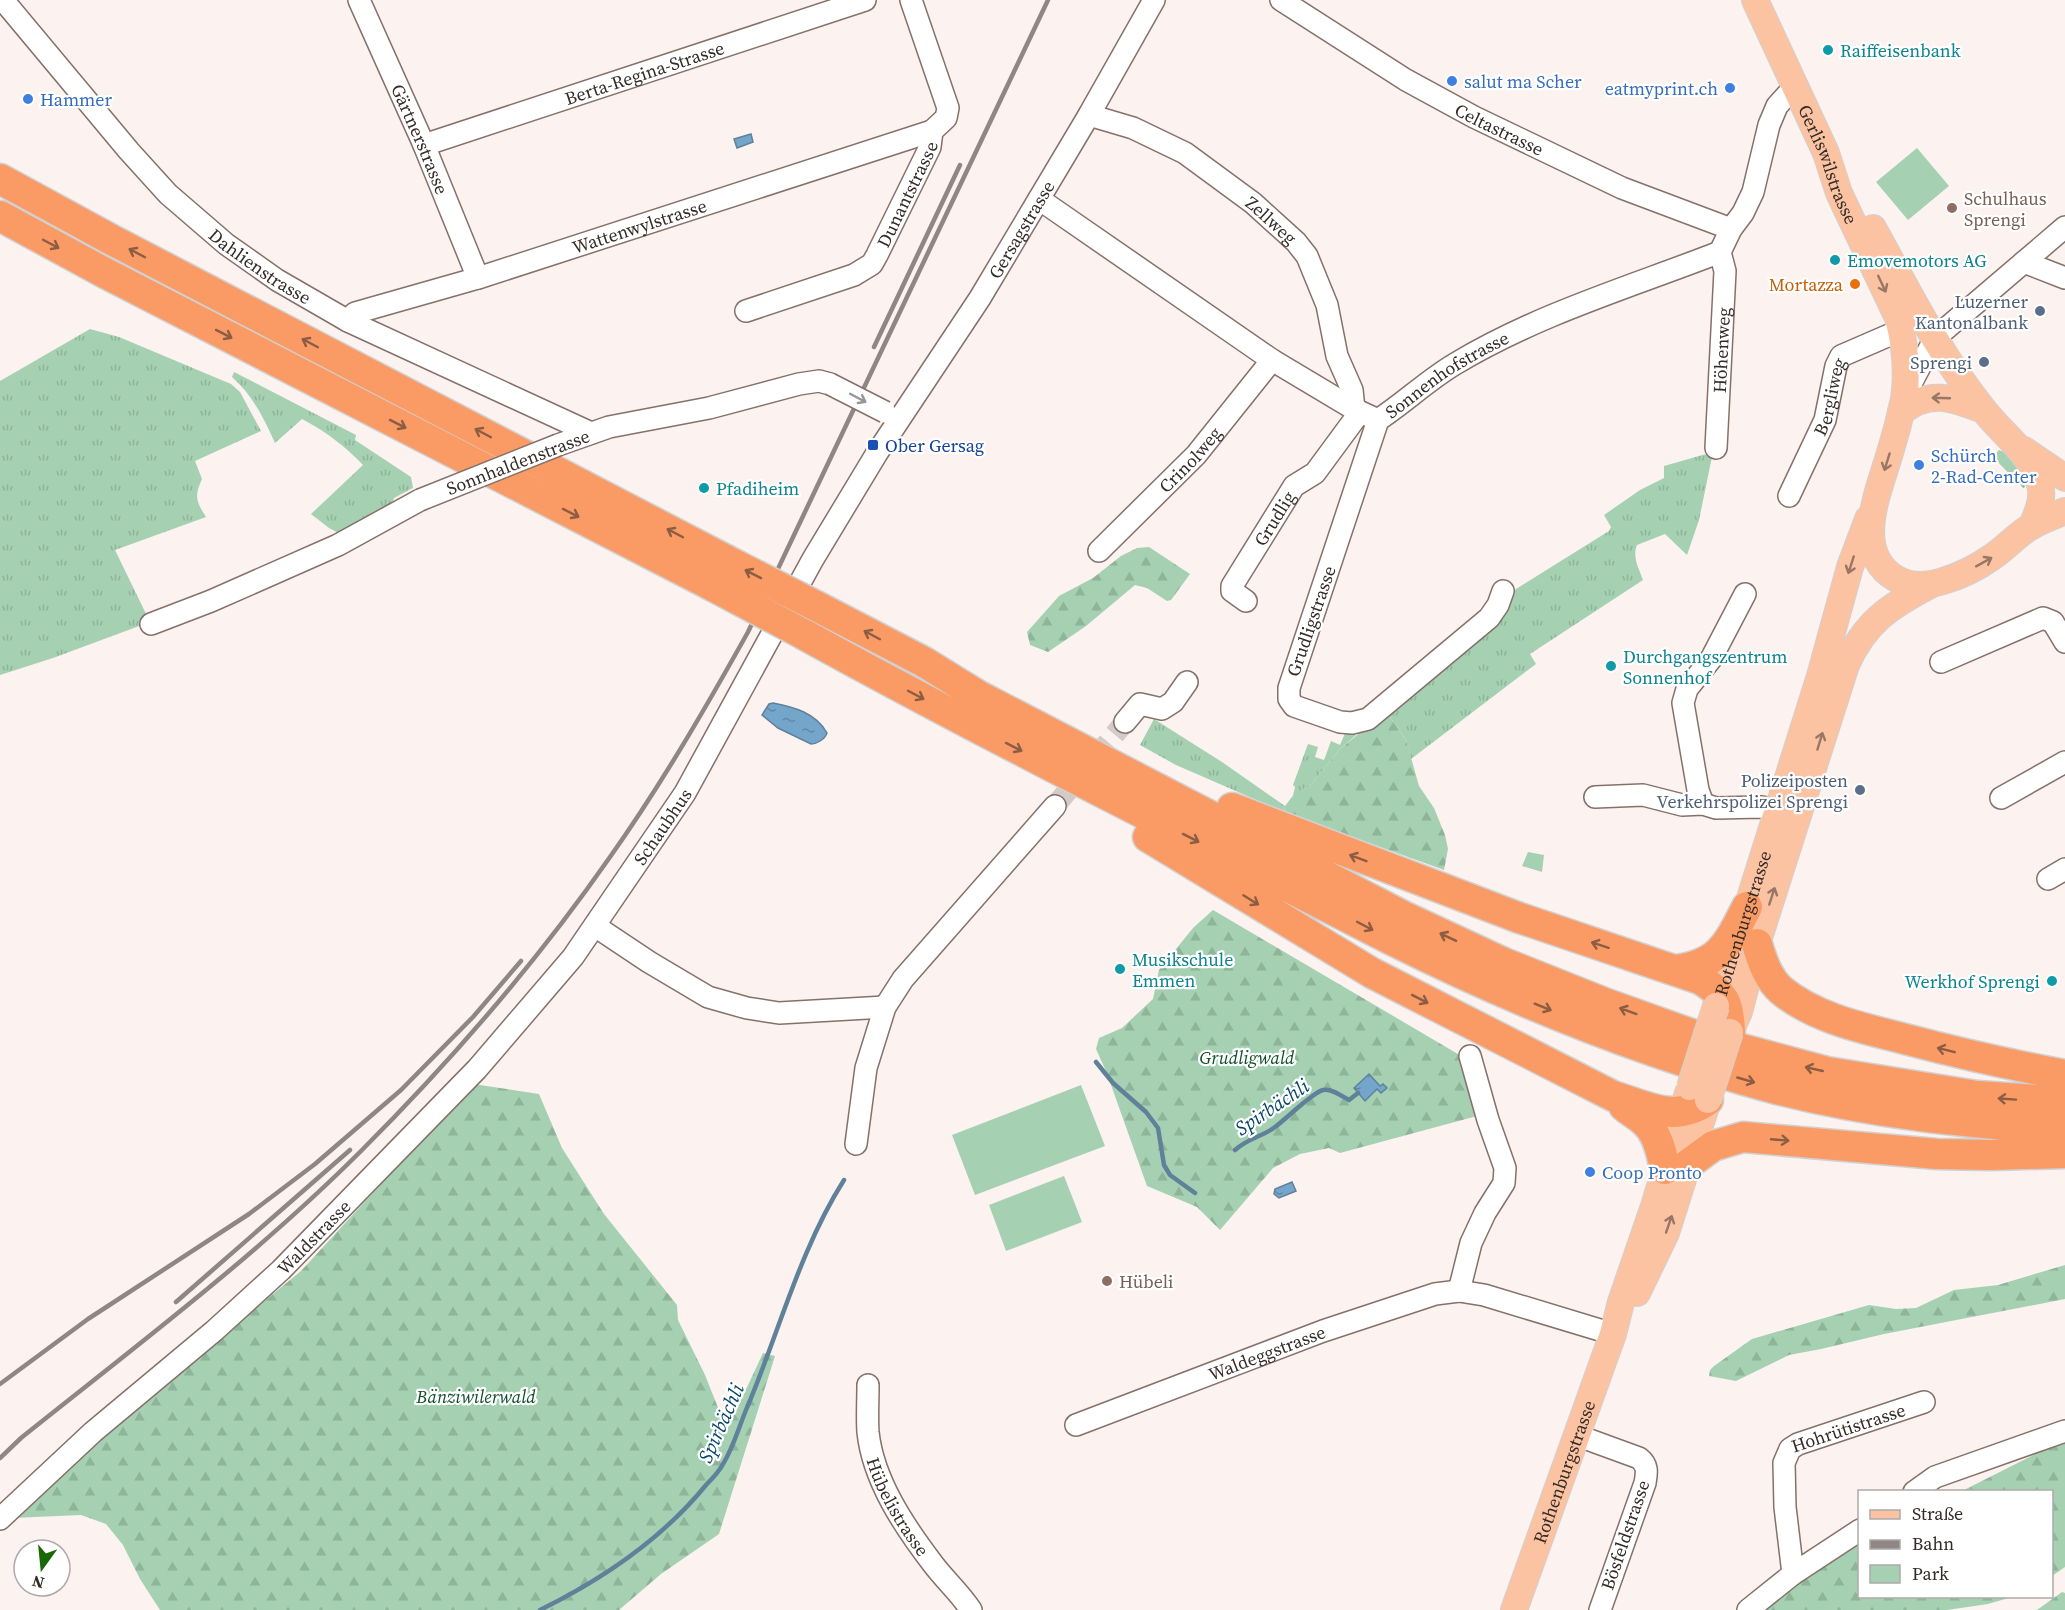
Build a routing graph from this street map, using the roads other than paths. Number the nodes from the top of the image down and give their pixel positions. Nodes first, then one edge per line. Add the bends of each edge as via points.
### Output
1 (3, 0) edge
2 (359, 0) edge
3 (865, 0) edge
4 (911, 0) edge
5 (1154, 0) edge
6 (1281, 0) edge
7 (1755, 0) edge
8 (1795, 86) junction
9 (1089, 115) junction
10 (932, 131) junction
11 (424, 145) junction
12 (1826, 153) junction
13 (0, 179) edge
14 (1039, 200) junction
15 (0, 216) edge
16 (2065, 227) edge
17 (1731, 229) junction
18 (1720, 252) junction
19 (2024, 262) junction
20 (478, 278) junction
21 (2065, 278) edge
22 (746, 310) dead end
23 (348, 321) junction
24 (1901, 330) junction
25 (1935, 338) junction
26 (1272, 360) junction
27 (1902, 405) junction
28 (1983, 410) junction
29 (1364, 414) junction
30 (892, 416) junction
31 (591, 433) junction
32 (2019, 447) junction
33 (1716, 448) dead end
34 (877, 453) joint
35 (2065, 478) edge
36 (1789, 496) dead end
37 (1872, 511) junction
38 (2065, 511) edge
39 (2032, 526) junction
40 (1100, 551) dead end
41 (1930, 584) junction
42 (1503, 591) dead end
43 (1745, 594) dead end
44 (1246, 601) dead end
45 (151, 624) dead end
46 (2065, 642) edge
47 (1941, 662) dead end
48 (924, 663) junction
49 (1187, 682) dead end
50 (1125, 722) tunnel mouth
51 (2065, 762) edge
52 (1065, 773) junction
53 (1595, 797) dead end
54 (2001, 798) dead end
55 (1703, 804) junction
56 (1055, 806) tunnel mouth
57 (1787, 814) junction
58 (1747, 907) junction
59 (595, 926) junction
60 (1757, 944) junction
61 (1676, 970) junction
62 (885, 1007) junction
63 (1727, 1010) junction
64 (1470, 1056) dead end
65 (2065, 1075) edge
66 (1612, 1096) junction
67 (1695, 1101) junction
68 (2065, 1102) edge
69 (2065, 1130) edge
70 (1743, 1137) junction
71 (856, 1144) dead end
72 (2065, 1153) edge
73 (1676, 1167) junction
74 (1459, 1291) junction
75 (1613, 1334) junction
76 (868, 1385) dead end
77 (1924, 1402) dead end
78 (1076, 1425) dead end
79 (2065, 1431) edge
80 (1576, 1435) junction
81 (1916, 1490) edge
82 (0, 1519) edge
83 (1858, 1531) edge
84 (1793, 1574) junction
85 (971, 1610) edge
86 (1514, 1610) edge
87 (1600, 1610) edge
88 (1748, 1610) edge

1 - 23 street, Dahlienstrasse via 168,194 226,244 277,280
2 - 11 street, Gärtnerstrasse
3 - 11 street, Berta-Regina-Strasse
4 - 10 street, Dunantstrasse via 948,108 946,118
5 - 9 street, Gersagstrasse
6 - 17 street, Celtastrasse via 1406,80 1474,117 1622,188
7 - 8 main road, Gerliswilstrasse
8 - 12 main road, Gerliswilstrasse
8 - 17 street via 1773,115 1753,192
9 - 14 street, Gersagstrasse
9 - 29 street, Zellweg via 1133,128 1185,153 1253,203 1296,242 1307,256 1327,305 1337,356
10 - 20 street, Wattenwylstrasse
10 - 22 street, Dunantstrasse via 930,147 872,264 854,275
11 - 20 street, Gärtnerstrasse
12 -> 24 main road, Gerliswilstrasse via 1839,193
12 - 25 main road via 1852,191
48 -> 13 highway, bridge
14 - 26 street
14 - 30 street, Gersagstrasse via 980,298
15 -> 52 highway, bridge
16 - 19 street
17 - 18 street
18 - 29 street, Sonnenhofstrasse via 1565,309 1493,343
18 - 33 street, Höhenweg via 1725,271
19 - 21 street
19 - 25 street
20 - 23 street, Wattenwylstrasse via 356,313
23 - 31 street, Dahlienstrasse
24 - 27 main road, Gerliswilstrasse via 1906,356
24 - 36 street, Bergliweg via 1841,356 1825,420
25 - 27 street
25 - 28 main road
26 - 29 street
26 - 40 street, Crinolweg via 1196,455
28 -> 27 main road via 1938,397
27 -> 37 main road
28 - 32 main road
29 - 42 street, Grudligstrasse via 1288,699 1294,706 1340,722 1368,719 1489,618
29 - 44 street, Grudlig via 1315,473 1294,486 1232,586 1232,591
31 -> 30 street, Sonnhaldenstrasse, bridge via 819,381
30 - 34 street, Gersagstrasse
31 - 45 street, Sonnhaldenstrasse, bridge via 420,500 338,545
32 - 35 main road
32 - 39 main road via 2040,483 2042,495
34 - 59 street, Schaubhus via 813,560 685,793
37 - 41 main road via 1873,550 1879,564 1901,582
37 -> 57 main road, Rothenburgstrasse via 1861,535 1820,676
38 - 39 main road
41 -> 39 main road via 1952,578 1993,557
57 -> 41 main road, Rothenburgstrasse via 1856,643 1887,610
43 - 55 street via 1711,659 1687,689 1683,703
46 - 47 street via 2053,622 2043,618
61 -> 48 highway via 1517,918 1251,816 1185,788 968,675
68 -> 48 highway via 1977,1096 1827,1072 1708,1040 1607,1004 1504,963 1350,889 979,696
49 - 50 street via 1173,702 1162,709 1140,704
51 - 54 street
52 -> 66 highway via 1079,799 1184,858 1336,953
52 -> 69 highway via 1485,984 1700,1067 1776,1089 1866,1108 1975,1124
53 - 55 street via 1643,795 1682,805
55 - 57 street via 1758,807
56 - 62 street via 903,979
57 - 58 main road, Rothenburgstrasse
60 -> 57 main road, Rothenburgstrasse
58 - 61 highway via 1720,952 1695,967
58 - 63 main road, Rothenburgstrasse
59 - 62 street via 708,997 747,1008 779,1013
59 - 82 street, Waldstrasse via 477,1069 281,1270 93,1432
60 - 63 main road, Rothenburgstrasse
65 -> 60 highway via 1938,1048 1822,1014 1777,986
61 - 63 highway via 1700,979
62 - 71 street via 863,1081
63 - 67 main road, Rothenburgstrasse, bridge
64 - 74 street via 1505,1168 1504,1183 1471,1243
66 - 67 highway via 1659,1112
66 - 73 highway via 1649,1125 1660,1149
67 - 70 highway via 1727,1131
67 - 73 main road, Rothenburgstrasse
70 -> 72 highway via 1937,1154
70 - 73 highway via 1713,1146
73 - 75 main road, Rothenburgstrasse via 1659,1251
74 - 75 street, Waldeggstrasse via 1506,1301
74 - 78 street, Waldeggstrasse via 1423,1297 1323,1331
75 - 80 main road, Rothenburgstrasse
76 - 85 street, Hübelistrasse via 868,1433 878,1474 895,1508 934,1566
77 - 84 street, Hohrütistrasse via 1790,1449 1784,1463
79 - 81 street via 1935,1477
80 - 86 main road, Rothenburgstrasse
80 - 87 street, Bösfeldstrasse via 1639,1458 1647,1468
83 - 84 street
84 - 88 street

